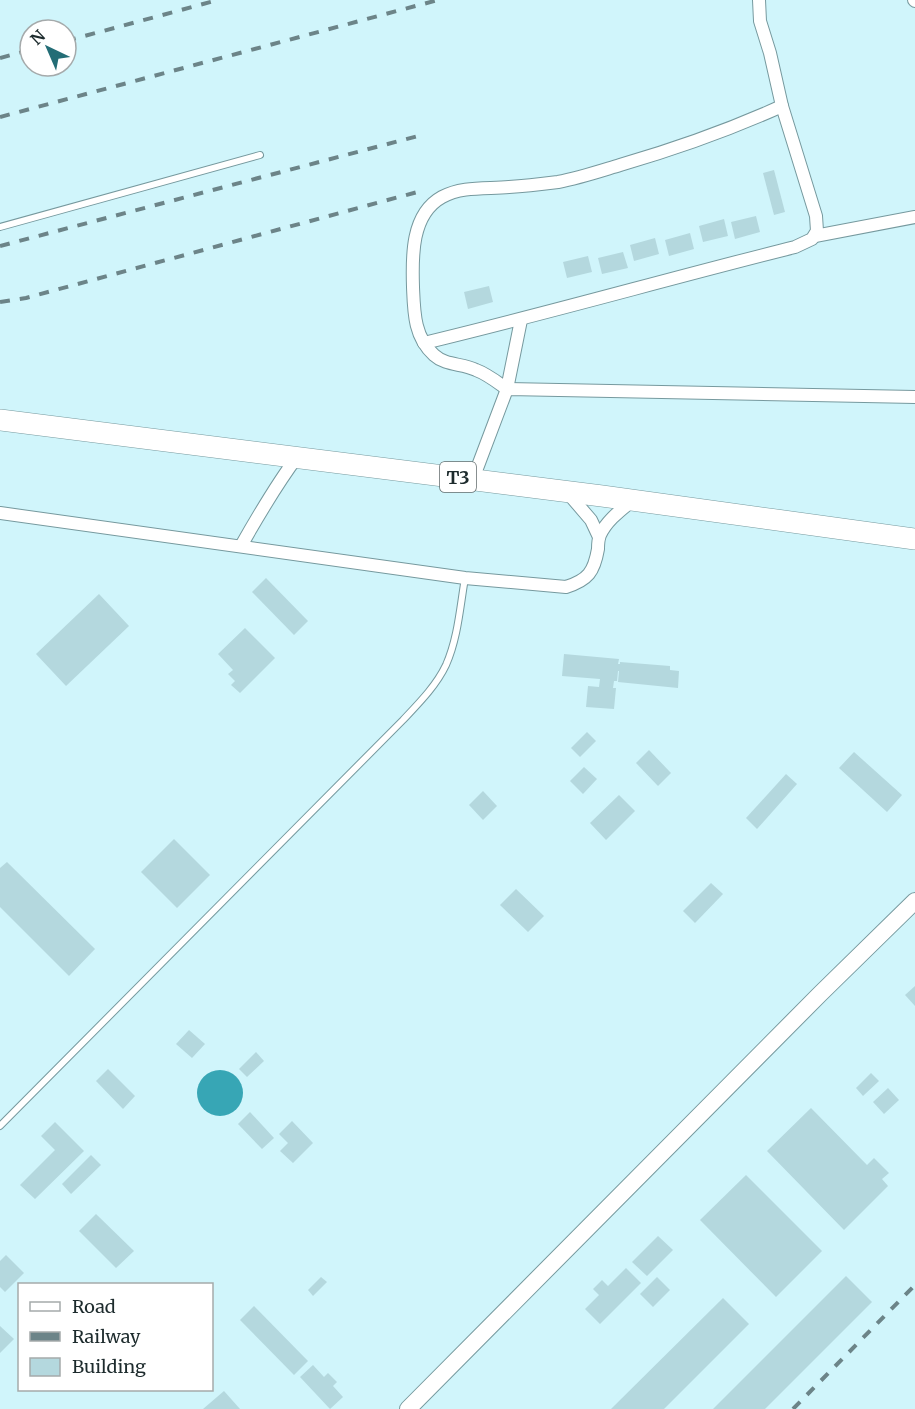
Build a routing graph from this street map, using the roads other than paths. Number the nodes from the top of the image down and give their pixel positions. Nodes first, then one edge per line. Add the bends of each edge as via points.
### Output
1 (759, 0) edge
2 (782, 106) junction
3 (260, 155) dead end
4 (915, 218) edge
5 (0, 227) edge
6 (815, 236) junction
7 (521, 320) junction
8 (424, 343) junction
9 (507, 389) junction
10 (915, 397) edge
11 (0, 420) edge
12 (297, 458) junction
13 (473, 479) junction
14 (567, 492) junction
15 (633, 500) junction
16 (0, 513) edge
17 (599, 537) junction
18 (915, 539) edge
19 (241, 546) junction
20 (465, 578) junction
21 (915, 901) edge
22 (0, 1126) edge
23 (408, 1409) edge

1 - 2 street via 760,21
2 - 6 street via 816,216
2 - 8 street via 687,144 578,177 559,182 463,189 440,198 422,219 414,247 416,322
3 - 5 lane
4 - 6 street
6 - 7 street via 795,247
7 - 8 street
7 - 9 street
8 - 9 street via 443,361 470,367
9 - 10 street
9 - 13 street
11 - 12 highway, T3
12 - 13 highway, T3
12 - 19 street
13 - 14 highway, T3
14 - 15 highway, T3
14 - 17 street via 591,520
15 - 17 street via 615,515
15 - 18 highway, T3
16 - 19 street
17 - 20 street via 594,566 580,583 566,587
19 - 20 street
20 - 22 lane via 446,666 422,699
21 - 23 street

